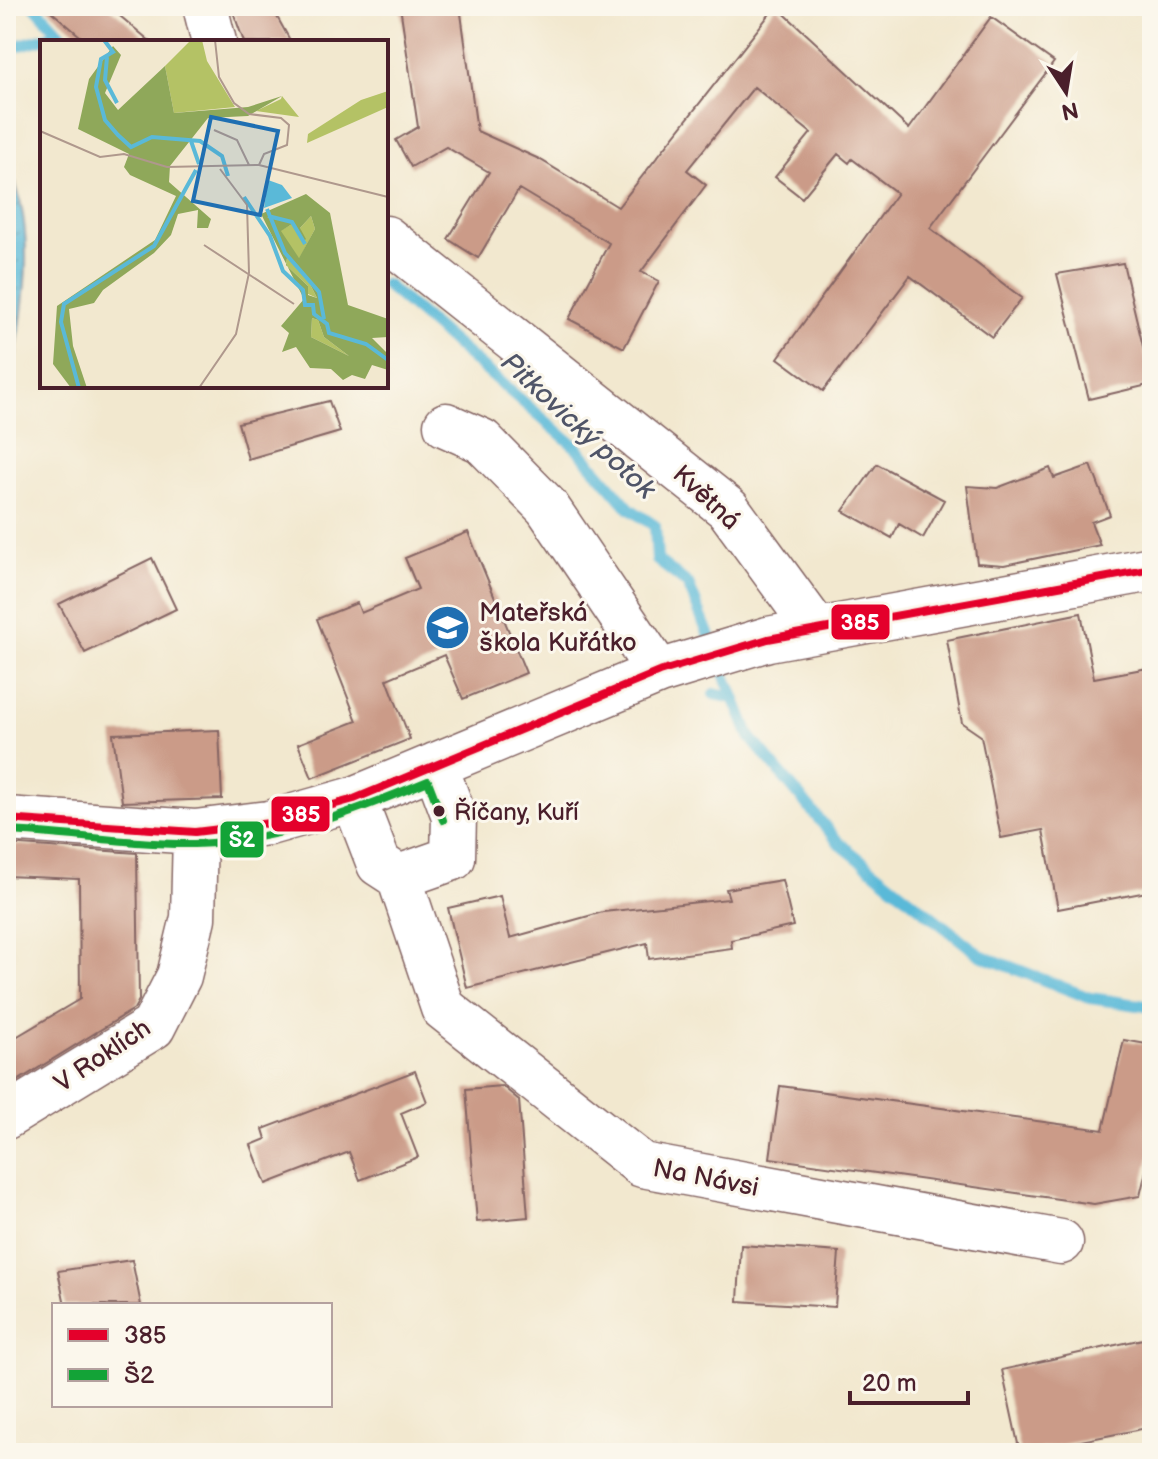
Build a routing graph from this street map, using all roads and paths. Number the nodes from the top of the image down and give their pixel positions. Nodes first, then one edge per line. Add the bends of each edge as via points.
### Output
1 (205, 6) edge
2 (214, 40) edge
3 (388, 240) edge
4 (446, 425) dead end
5 (1152, 569) edge
6 (816, 629) junction
7 (673, 668) junction
8 (435, 765) junction
9 (354, 799) junction
10 (6, 819) edge
11 (195, 832) junction
12 (399, 877) junction
13 (6, 1117) edge
14 (1061, 1242) dead end

1 - 2 street
3 - 6 street, Květná via 728,509
4 - 7 street via 482,441 547,507
5 - 6 street
6 - 7 street
7 - 8 street
8 - 9 street
8 - 12 street via 454,816 453,858
9 - 11 street via 269,823
9 - 12 street, Na Návsi via 379,864
10 - 11 street
11 - 13 street, V Roklích via 193,918 179,976 153,1027
12 - 14 street, Na Návsi via 443,1008 642,1165

